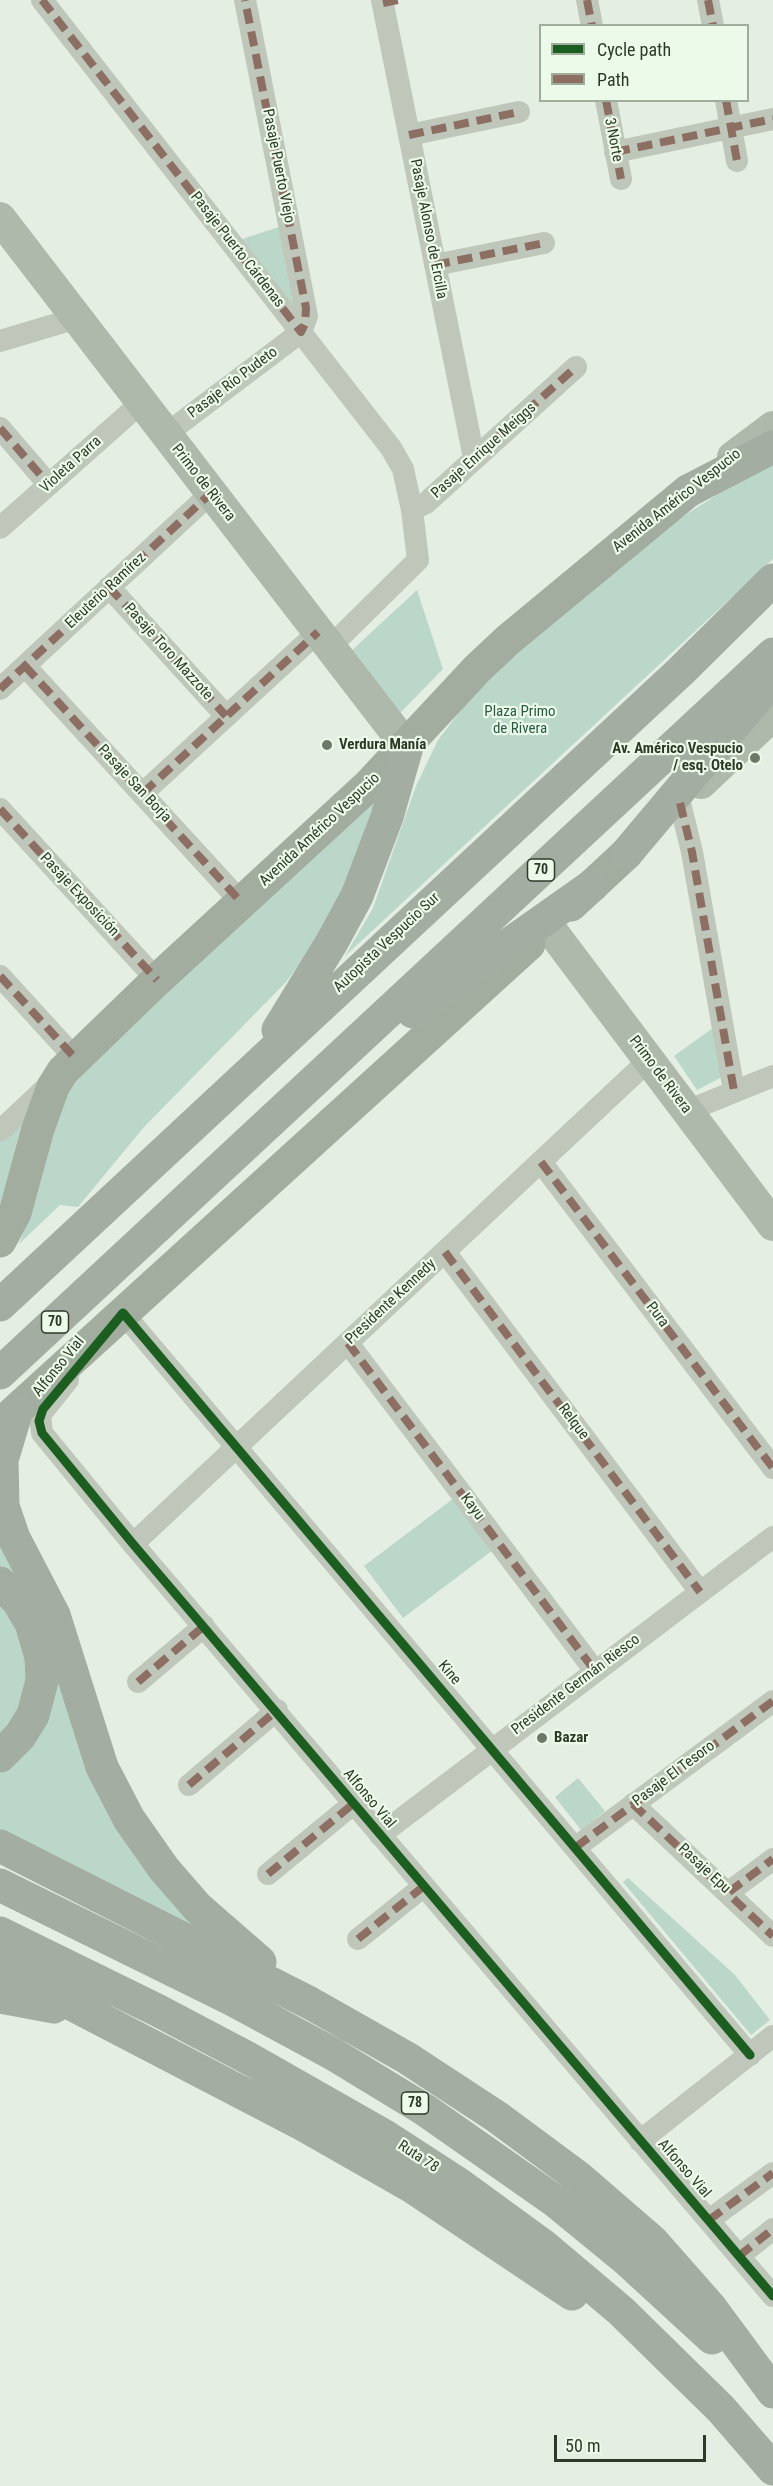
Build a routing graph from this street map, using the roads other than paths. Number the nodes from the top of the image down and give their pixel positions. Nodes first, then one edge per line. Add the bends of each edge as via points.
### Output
1 (42, 0) edge
2 (245, 0) edge
3 (587, 0) edge
4 (708, 0) edge
5 (387, 1) edge
6 (592, 24) edge
7 (713, 24) edge
8 (606, 102) edge
9 (726, 102) edge
10 (519, 112) dead end
11 (773, 119) edge
12 (731, 128) junction
13 (409, 135) junction
14 (615, 153) junction
15 (737, 161) dead end
16 (621, 179) dead end
17 (0, 218) edge
18 (544, 243) dead end
19 (435, 265) junction
20 (77, 318) junction
21 (300, 332) junction
22 (0, 341) edge
23 (576, 367) dead end
24 (142, 402) junction
25 (773, 427) edge
26 (0, 428) edge
27 (166, 434) junction
28 (773, 447) edge
29 (474, 458) junction
30 (49, 485) junction
31 (688, 490) junction
32 (211, 493) junction
33 (412, 510) junction
34 (0, 528) edge
35 (773, 580) edge
36 (109, 587) junction
37 (324, 639) junction
38 (773, 654) edge
39 (25, 666) junction
40 (773, 679) edge
41 (0, 689) edge
42 (773, 715) edge
43 (226, 716) junction
44 (407, 747) junction
45 (143, 793) junction
46 (681, 803) junction
47 (0, 809) edge
48 (626, 854) junction
49 (594, 885) junction
50 (242, 903) junction
51 (548, 926) junction
52 (0, 976) edge
53 (157, 980) junction
54 (649, 1060) junction
55 (69, 1065) junction
56 (773, 1076) edge
57 (242, 1077) junction
58 (309, 1085) junction
59 (734, 1091) junction
60 (687, 1111) junction
61 (0, 1131) edge
62 (541, 1162) junction
63 (773, 1225) edge
64 (0, 1241) edge
65 (445, 1252) junction
66 (0, 1305) edge
67 (123, 1313) junction
68 (348, 1343) junction
69 (0, 1373) edge
70 (9, 1418) edge
71 (237, 1447) junction
72 (773, 1468) edge
73 (773, 1537) edge
74 (133, 1544) junction
75 (0, 1583) edge
76 (700, 1592) junction
77 (204, 1626) junction
78 (595, 1671) junction
79 (138, 1682) dead end
80 (773, 1701) edge
81 (277, 1710) junction
82 (492, 1748) junction
83 (0, 1756) edge
84 (189, 1785) dead end
85 (353, 1804) junction
86 (633, 1804) junction
87 (380, 1835) junction
88 (0, 1846) edge
89 (576, 1847) junction
90 (773, 1858) edge
91 (268, 1874) dead end
92 (0, 1885) edge
93 (424, 1886) junction
94 (729, 1892) junction
95 (0, 1933) edge
96 (773, 1936) edge
97 (358, 1939) dead end
98 (0, 1967) edge
99 (0, 1997) edge
100 (310, 2003) junction
101 (105, 2021) junction
102 (773, 2036) edge
103 (750, 2055) junction
104 (640, 2141) junction
105 (773, 2173) edge
106 (710, 2220) junction
107 (773, 2229) edge
108 (739, 2256) junction
109 (773, 2296) edge
110 (669, 2357) junction
111 (773, 2392) edge
112 (773, 2403) edge
113 (773, 2469) edge

1 - 21 street, Pasaje Puerto Cárdenas
2 - 21 street, Pasaje Puerto Viejo via 306,308
3 - 6 street
4 - 7 street
5 - 13 street, Pasaje Alonso de Ercilla
8 - 14 street, 3 Norte
9 - 12 street
10 - 13 street
11 - 12 street
12 - 14 street
12 - 15 street
13 - 19 street, Pasaje Alonso de Ercilla
14 - 16 street, 3 Norte
17 - 20 street, Primo de Rivera
18 - 19 street
19 - 29 street, Pasaje Alonso de Ercilla
20 - 22 street
20 - 24 street, Primo de Rivera
21 - 27 street, Pasaje Río Pudeto
21 - 33 street, Pasaje Puerto Cárdenas via 396,454 406,477
23 - 29 street, Pasaje Enrique Meiggs
24 - 27 street, Primo de Rivera
24 - 30 street, Violeta Parra
25 - 31 street, Avenida Américo Vespucio
26 - 30 street
27 - 32 street, Primo de Rivera
28 - 31 highway
29 - 33 street, Pasaje Enrique Meiggs via 426,503
30 - 34 street, Violeta Parra
31 - 44 main road, Avenida Américo Vespucio via 516,633 478,668
32 - 36 street, Eleuterio Ramírez
32 - 37 street, Primo de Rivera
33 - 37 street via 418,560
35 - 57 highway, Autopista Vespucio Sur via 681,671
36 - 39 street, Eleuterio Ramírez
36 - 43 street, Pasaje Toro Mazzote
37 - 43 street
37 - 44 street, Primo de Rivera
38 - 58 highway, 70
39 - 41 street, Eleuterio Ramírez
39 - 45 street, Pasaje San Borja
40 - 48 highway
42 - 46 street
43 - 45 street
44 - 50 main road, Avenida Américo Vespucio
44 - 57 highway via 374,853 346,919 284,1022
45 - 50 street, Pasaje San Borja
46 - 48 street
46 - 59 street
47 - 53 street, Pasaje Exposición
48 - 49 main road
49 - 51 main road
49 - 58 highway
50 - 53 main road, Avenida Américo Vespucio
51 - 54 street, Primo de Rivera
51 - 67 main road
52 - 55 street
53 - 55 main road, Avenida Américo Vespucio
54 - 60 street, Primo de Rivera
54 - 62 street, Presidente Kennedy
55 - 61 street
55 - 64 main road, Avenida Américo Vespucio via 53,1087 15,1213
56 - 59 street
57 - 66 highway, Autopista Vespucio Sur
58 - 69 highway, 70
59 - 60 street
60 - 63 street, Primo de Rivera
62 - 65 street, Presidente Kennedy
62 - 72 street, Pura
65 - 68 street, Presidente Kennedy
65 - 76 street, Relque
67 - 70 main road
67 - 71 street, Kine
67 - 74 street, Alfonso Vial via 43,1409 39,1421 42,1433
68 - 71 street, Presidente Kennedy
68 - 78 street, Kayu
70 - 100 highway via 2,1460 3,1506 14,1538 54,1615 102,1767 129,1819 181,1890 219,1929
71 - 74 street, Presidente Kennedy
71 - 82 street, Kine
73 - 76 street, Presidente Germán Riesco
74 - 77 street, Alfonso Vial
75 - 83 highway via 18,1601 31,1623 42,1670 41,1692 33,1715 20,1736
76 - 78 street, Presidente Germán Riesco
77 - 79 street
77 - 81 street, Alfonso Vial
78 - 82 street, Presidente Germán Riesco
80 - 86 street, Pasaje El Tesoro
81 - 84 street
81 - 85 street, Alfonso Vial
82 - 87 street, Presidente Germán Riesco
82 - 89 street, Kine
85 - 87 street, Alfonso Vial
85 - 91 street
86 - 89 street, Pasaje El Tesoro
86 - 94 street, Pasaje Epu
87 - 93 street, Alfonso Vial
88 - 100 highway
89 - 103 street, Kine
90 - 94 street
92 - 112 highway, 78 via 233,2000 459,2132 555,2200 627,2260 700,2326
93 - 97 street
93 - 104 street, Alfonso Vial
94 - 96 street, Pasaje Epu
95 - 110 highway, Ruta 78 via 206,2035 415,2154 544,2246
98 - 101 highway
99 - 101 highway
100 - 111 highway via 462,2093 578,2177 681,2271
101 - 110 highway via 414,2188
102 - 103 street
103 - 104 street
104 - 106 street, Alfonso Vial
105 - 106 street
106 - 108 street, Alfonso Vial
107 - 108 street
108 - 109 street, Alfonso Vial
110 - 113 highway, Ruta 78

